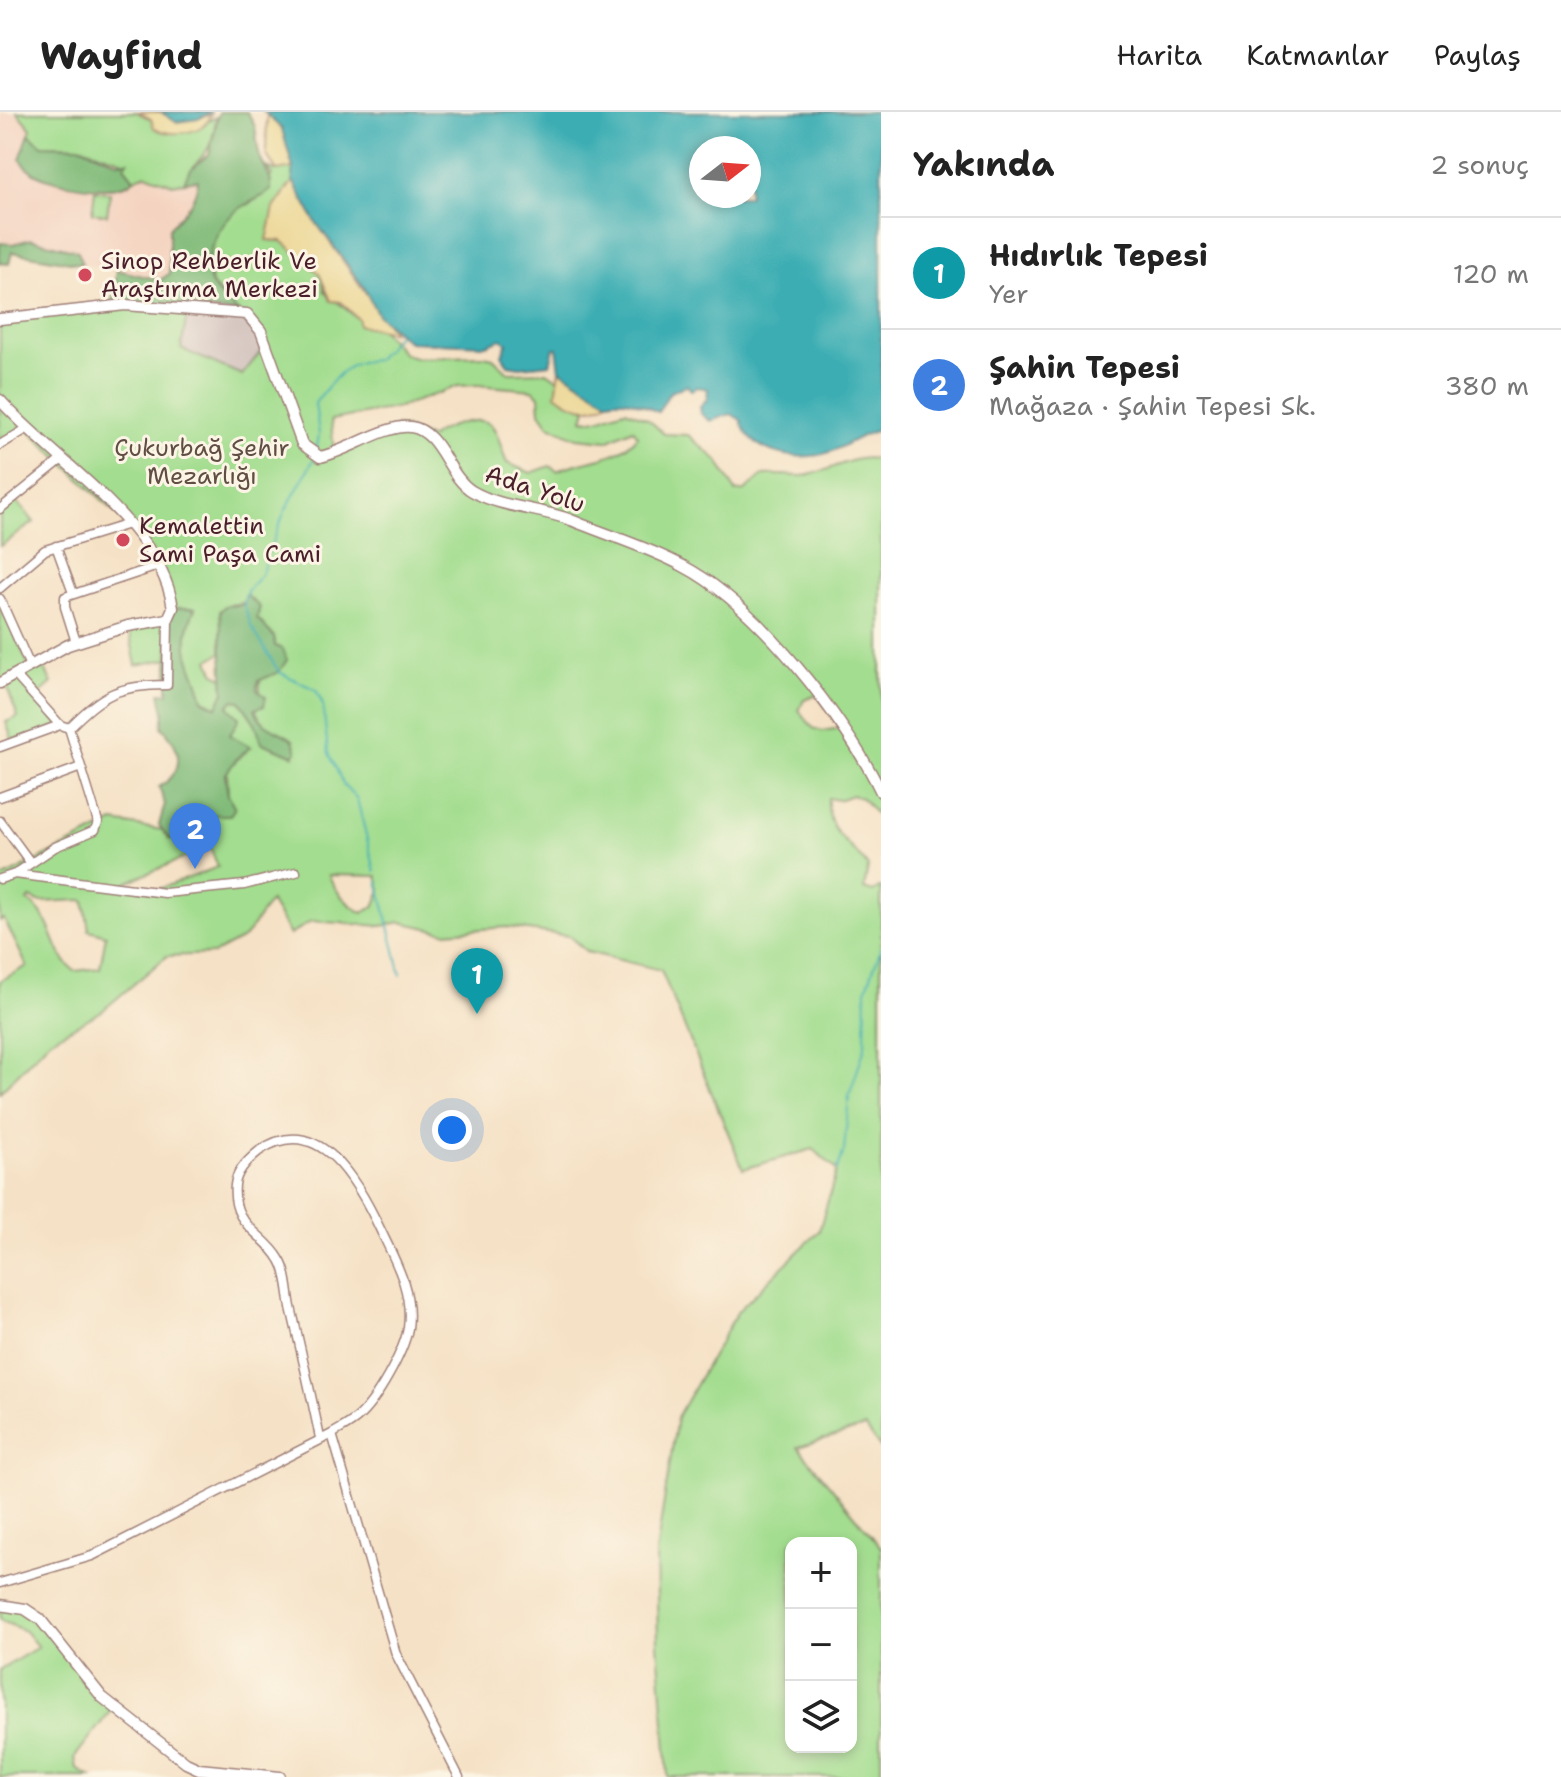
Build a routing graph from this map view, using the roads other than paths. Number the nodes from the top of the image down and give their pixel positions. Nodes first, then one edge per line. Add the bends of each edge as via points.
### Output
1 (0, 319) edge
2 (0, 400) edge
3 (28, 428) junction
4 (0, 445) edge
5 (61, 460) junction
6 (0, 509) edge
7 (129, 524) junction
8 (56, 546) junction
9 (158, 566) junction
10 (0, 588) edge
11 (73, 593) junction
12 (0, 599) edge
13 (168, 619) junction
14 (76, 642) junction
15 (30, 666) junction
16 (17, 677) junction
17 (0, 683) edge
18 (64, 727) junction
19 (0, 747) edge
20 (81, 767) junction
21 (881, 792) edge
22 (0, 797) edge
23 (0, 821) edge
24 (30, 862) junction
25 (296, 872) dead end
26 (15, 874) junction
27 (0, 879) edge
28 (332, 1434) junction
29 (320, 1438) junction
30 (0, 1583) edge
31 (0, 1605) edge
32 (280, 1777) edge
33 (459, 1777) edge

1 - 21 street, Ada Yolu via 125,305 247,314 261,331 302,444 320,457 398,426 416,428 431,438 457,478 473,492 545,511 696,573 774,642 834,717
2 - 3 street
3 - 4 street
3 - 5 street
5 - 6 street
5 - 7 street
7 - 8 street
7 - 9 street
8 - 10 street via 35,556
8 - 11 street
9 - 11 street
9 - 13 street via 172,598
11 - 14 street via 64,602
12 - 15 street
13 - 14 street
13 - 18 street via 167,685 110,692
14 - 15 street
15 - 16 street
16 - 17 street
16 - 18 street
18 - 19 street
18 - 20 street
20 - 22 street
20 - 24 street via 98,822 95,830
23 - 24 street
24 - 26 street
25 - 26 street via 244,885 165,893
26 - 27 street
28 - 29 street
28 - 29 street via 375,1398 405,1340 406,1285 363,1192 342,1165 309,1143 280,1140 245,1166 235,1185 236,1204 243,1222 281,1262
28 - 33 street via 396,1654
29 - 30 street via 92,1556
31 - 32 street via 25,1609 40,1619 102,1697 186,1763 199,1769

